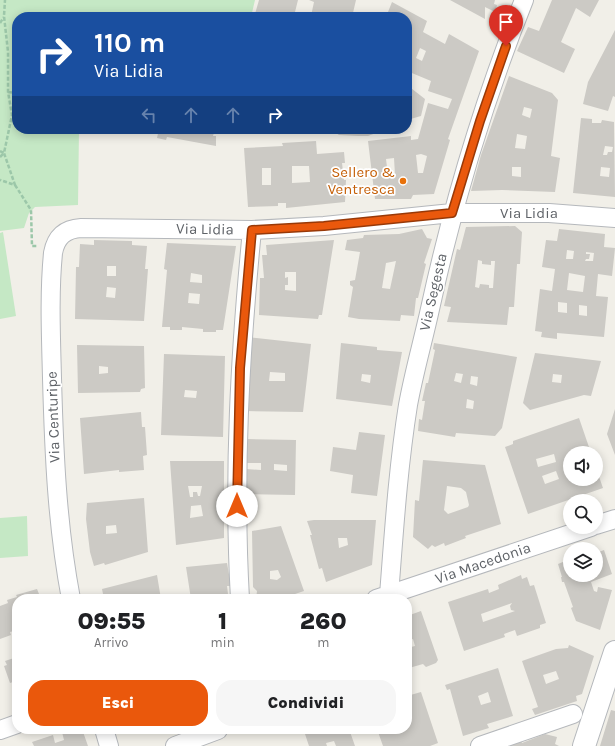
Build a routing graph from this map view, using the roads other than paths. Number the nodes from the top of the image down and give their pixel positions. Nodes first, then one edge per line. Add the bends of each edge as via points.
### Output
1 (524, 0) edge
2 (452, 213) junction
3 (615, 218) edge
4 (252, 230) junction
5 (61, 235) joint
6 (615, 519) edge
7 (603, 523) edge
8 (570, 534) edge
9 (70, 594) edge
10 (240, 594) edge
11 (383, 594) edge
12 (392, 594) edge
13 (615, 652) edge
14 (573, 714) dead end
15 (12, 726) edge
16 (0, 730) edge
17 (105, 734) edge
18 (207, 734) edge
19 (109, 746) edge
20 (174, 746) edge
21 (480, 746) edge
22 (584, 746) edge

1 - 2 street, Via Segesta via 488,94
2 - 3 street, Via Lidia via 549,213
2 - 4 street, Via Lidia via 324,226
2 - 11 street, Via Segesta via 408,406
4 - 5 street, Via Lidia via 81,228 72,229
4 - 10 street via 239,395 237,540
5 - 9 street, Via Centuripe via 54,246 52,260 53,417 58,517
6 - 7 street
8 - 12 street, Via Macedonia
13 - 22 street
14 - 21 street
15 - 16 street
17 - 19 street
18 - 20 street

